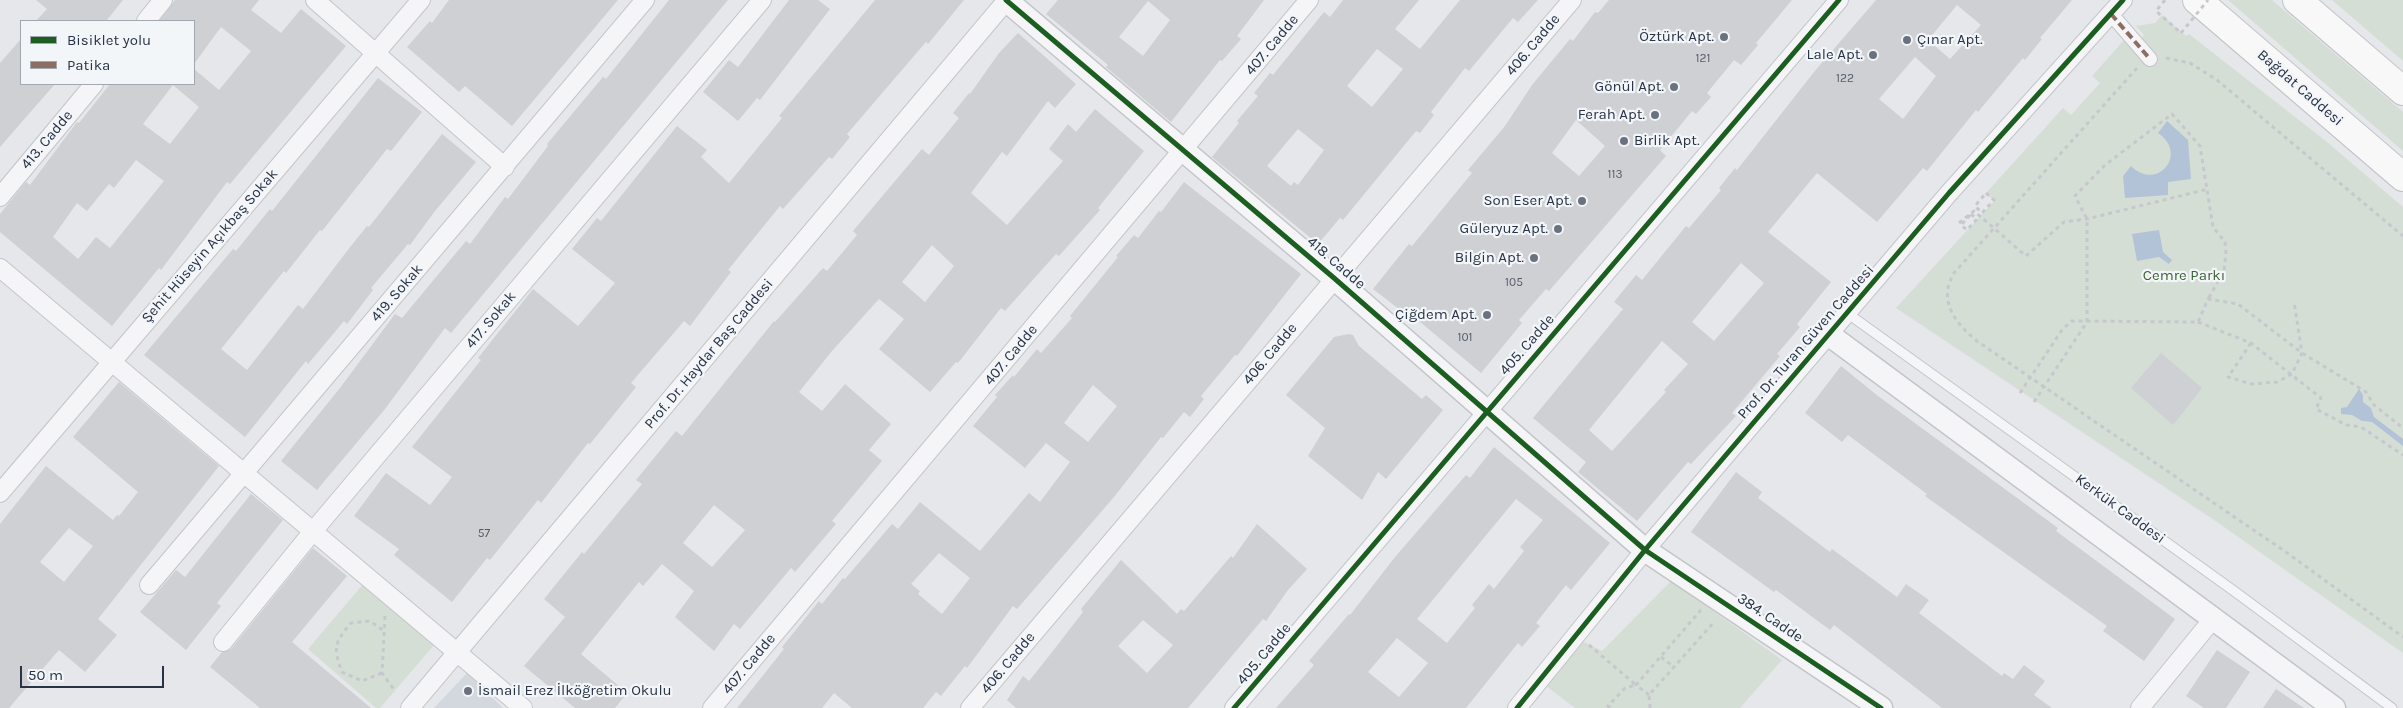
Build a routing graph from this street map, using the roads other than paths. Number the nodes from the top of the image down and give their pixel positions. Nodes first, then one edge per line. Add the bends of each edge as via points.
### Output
1 (163, 0) edge
2 (315, 0) edge
3 (421, 0) edge
4 (645, 0) edge
5 (762, 0) edge
6 (1007, 0) edge
7 (1309, 0) edge
8 (1572, 0) edge
9 (1839, 0) edge
10 (2124, 0) edge
11 (2197, 0) edge
12 (2297, 0) edge
13 (2111, 14) junction
14 (147, 20) edge
15 (376, 53) junction
16 (2150, 59) road end
17 (93, 85) edge
18 (2403, 91) edge
19 (1185, 150) junction
20 (505, 167) junction
21 (2403, 177) edge
22 (0, 197) edge
23 (0, 268) edge
24 (1334, 278) junction
25 (1847, 313) junction
26 (1828, 334) junction
27 (112, 361) junction
28 (1487, 411) junction
29 (244, 471) junction
30 (0, 493) edge
31 (314, 530) junction
32 (1644, 550) junction
33 (149, 585) dead end
34 (2214, 619) junction
35 (223, 642) dead end
36 (458, 652) junction
37 (1522, 706) edge
38 (410, 708) edge
39 (524, 708) edge
40 (712, 708) edge
41 (970, 708) edge
42 (1234, 708) edge
43 (1881, 708) edge
44 (2140, 708) edge
45 (2334, 708) edge
46 (2392, 708) edge

1 - 14 street
2 - 15 street
3 - 15 street, Şehit Hüseyin Açıkbaş Sokak
4 - 20 street, 419. Sokak
5 - 31 street, 417. Sokak
6 - 19 street, 418. Cadde
6 - 36 street, Prof. Dr. Haydar Baş Caddesi
7 - 19 street, 407. Cadde
8 - 24 street, 406. Cadde
9 - 28 street, 405. Cadde
10 - 13 street, Prof. Dr. Turan Güven Caddesi
11 - 21 main road, Bağdat Caddesi
12 - 18 main road
13 - 16 street
13 - 25 street, Prof. Dr. Turan Güven Caddesi via 1949,193
15 - 20 street
15 - 27 street, Şehit Hüseyin Açıkbaş Sokak
17 - 22 street, 413. Cadde
19 - 24 street, 418. Cadde
19 - 40 street, 407. Cadde
20 - 29 street, 419. Sokak
23 - 27 street
24 - 28 street, 418. Cadde
24 - 41 street, 406. Cadde
25 - 26 street, Prof. Dr. Turan Güven Caddesi
25 - 46 lane, Kerkük Caddesi
26 - 32 street, Prof. Dr. Turan Güven Caddesi
26 - 34 street, Kerkük Caddesi
27 - 29 street
27 - 30 street, Şehit Hüseyin Açıkbaş Sokak
28 - 32 street, 418. Cadde
28 - 42 street, 405. Cadde
29 - 31 street
29 - 33 street, 419. Sokak
31 - 35 street, 417. Sokak
31 - 36 street
32 - 37 street, Prof. Dr. Turan Güven Caddesi
32 - 43 street, 384. Cadde
34 - 44 street
34 - 45 street, Kerkük Caddesi
36 - 38 street, Prof. Dr. Haydar Baş Caddesi
36 - 39 street

